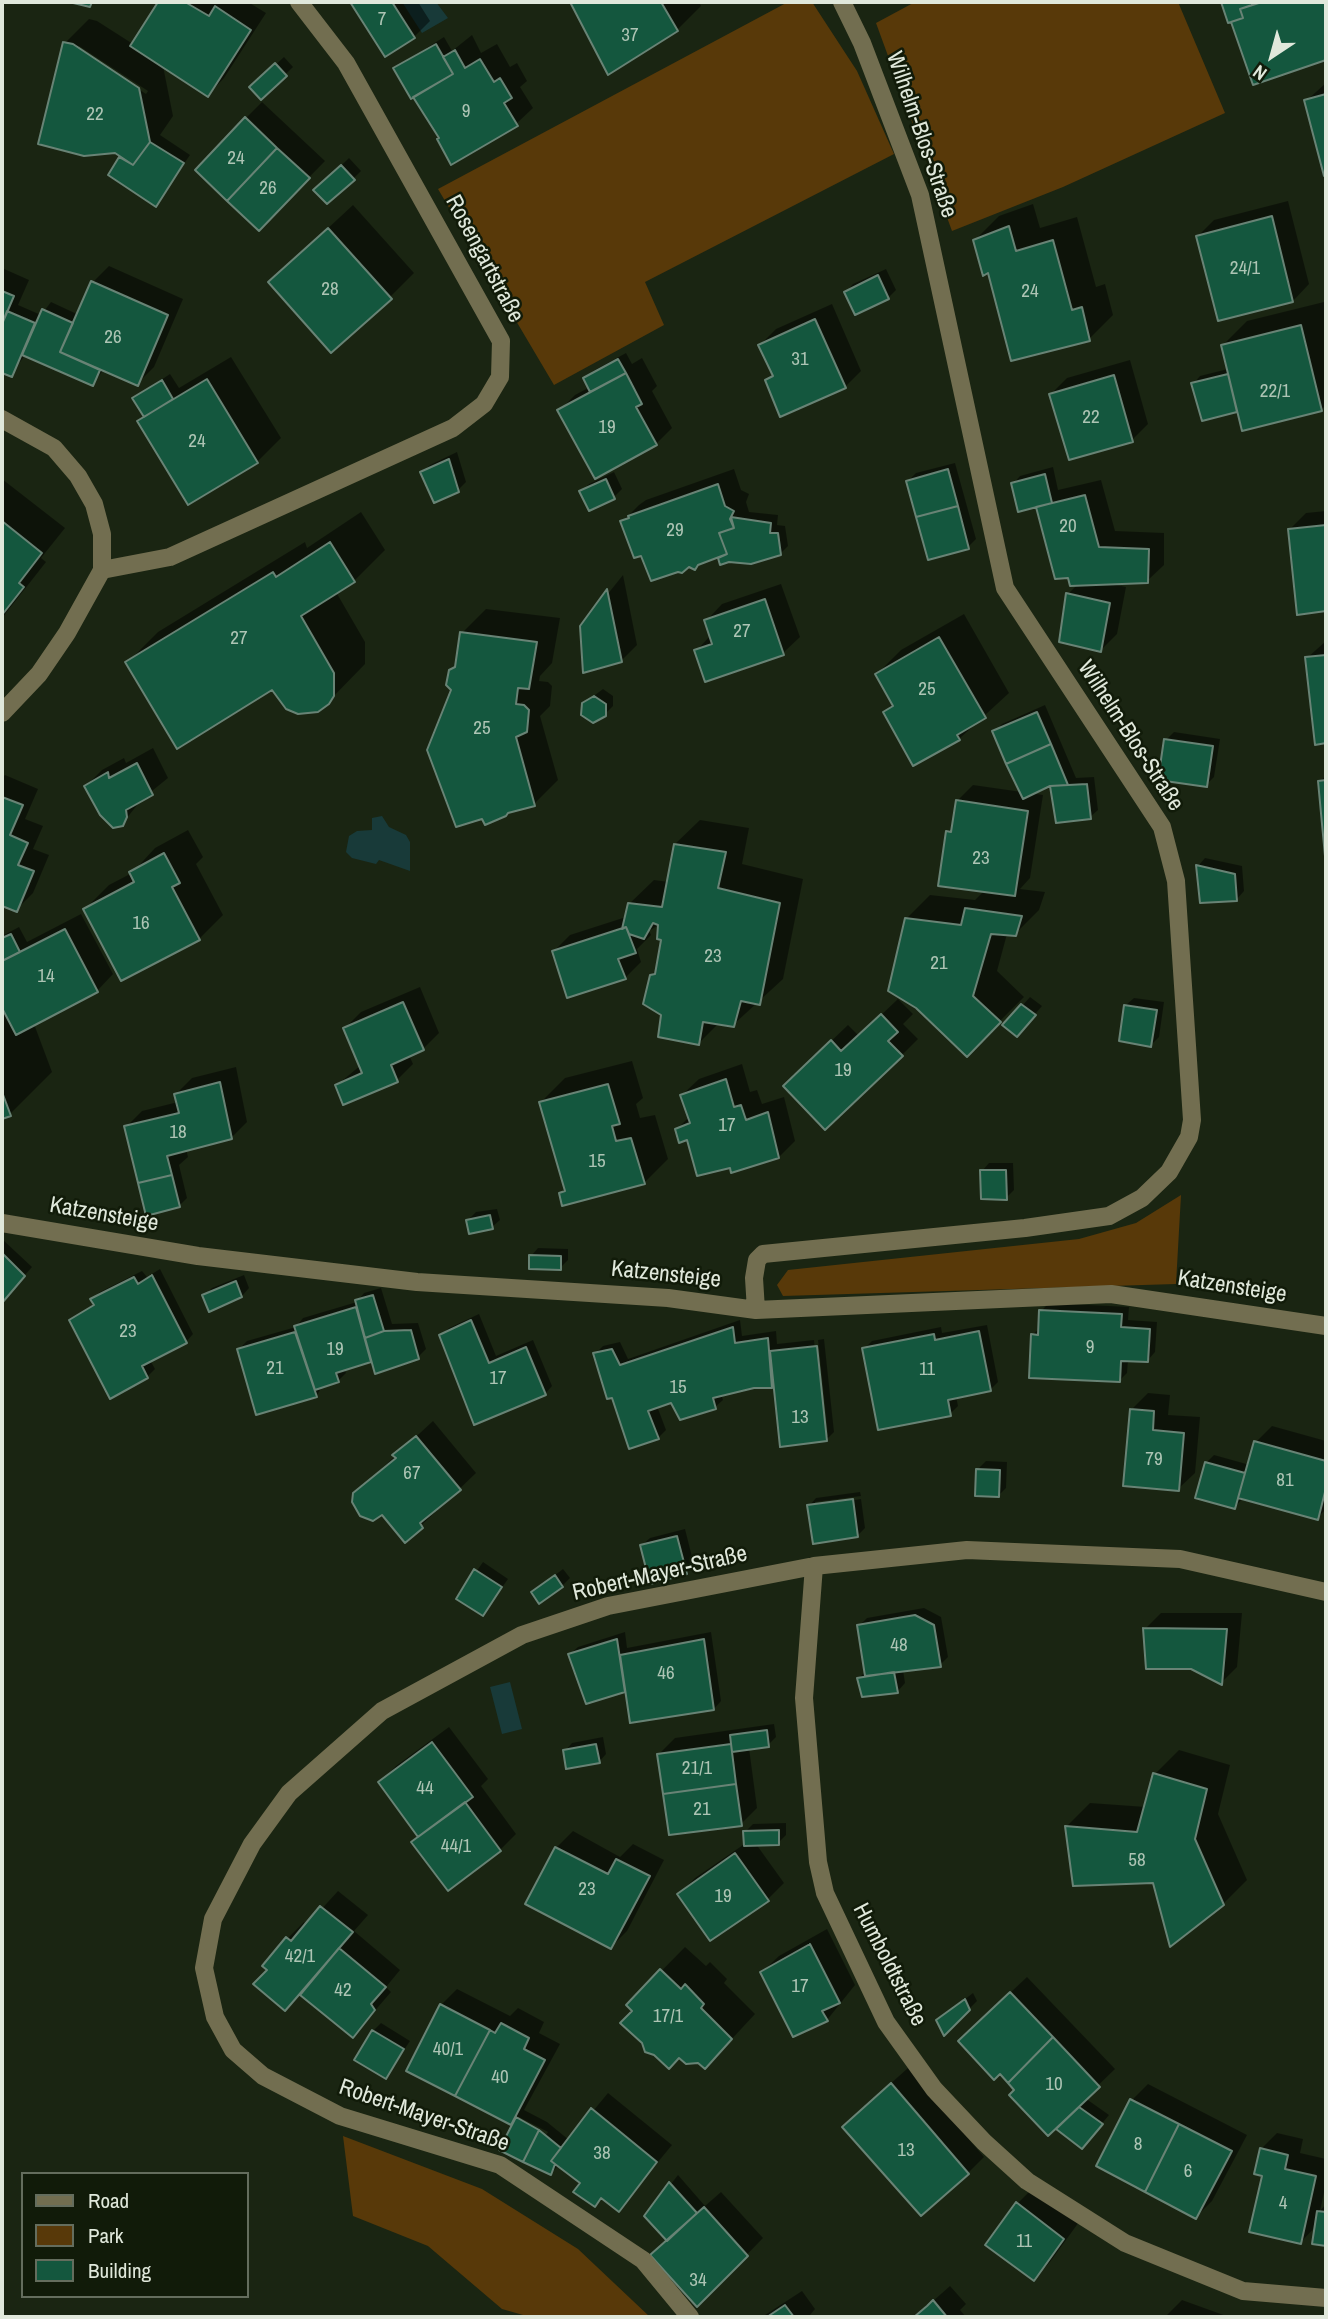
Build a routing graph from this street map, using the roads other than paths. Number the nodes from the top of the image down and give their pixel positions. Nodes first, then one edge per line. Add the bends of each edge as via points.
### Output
1 (299, 2) edge
2 (842, 2) edge
3 (2, 419) edge
4 (102, 570) junction
5 (2, 713) edge
6 (2, 1223) edge
7 (756, 1310) junction
8 (1326, 1326) edge
9 (814, 1566) junction
10 (1326, 1592) edge
11 (1326, 2298) edge
12 (690, 2317) edge

1 - 4 street, Rosengartstraße via 346,63 501,341 500,377 484,404 453,428 170,557
2 - 7 street, Wilhelm-Blos-Straße via 920,195 1005,588 1162,827 1176,881 1192,1120 1189,1137 1169,1172 1142,1198 1109,1216 763,1254 754,1278
3 - 4 street via 54,448 78,476 94,504 102,534
4 - 5 street via 39,674
6 - 7 street, Katzensteige via 198,1256 390,1279 668,1298
7 - 8 street, Katzensteige via 1111,1294
9 - 10 street, Robert-Mayer-Straße via 967,1550 1180,1559
9 - 11 street, Humboldtstraße via 804,1698 818,1862 825,1893 886,2022 934,2089 984,2142 1027,2181 1125,2243 1243,2291
9 - 12 street, Robert-Mayer-Straße via 608,1605 522,1635 382,1711 289,1793 252,1843 213,1919 204,1968 215,2017 233,2050 263,2076 340,2116 500,2165 643,2260

